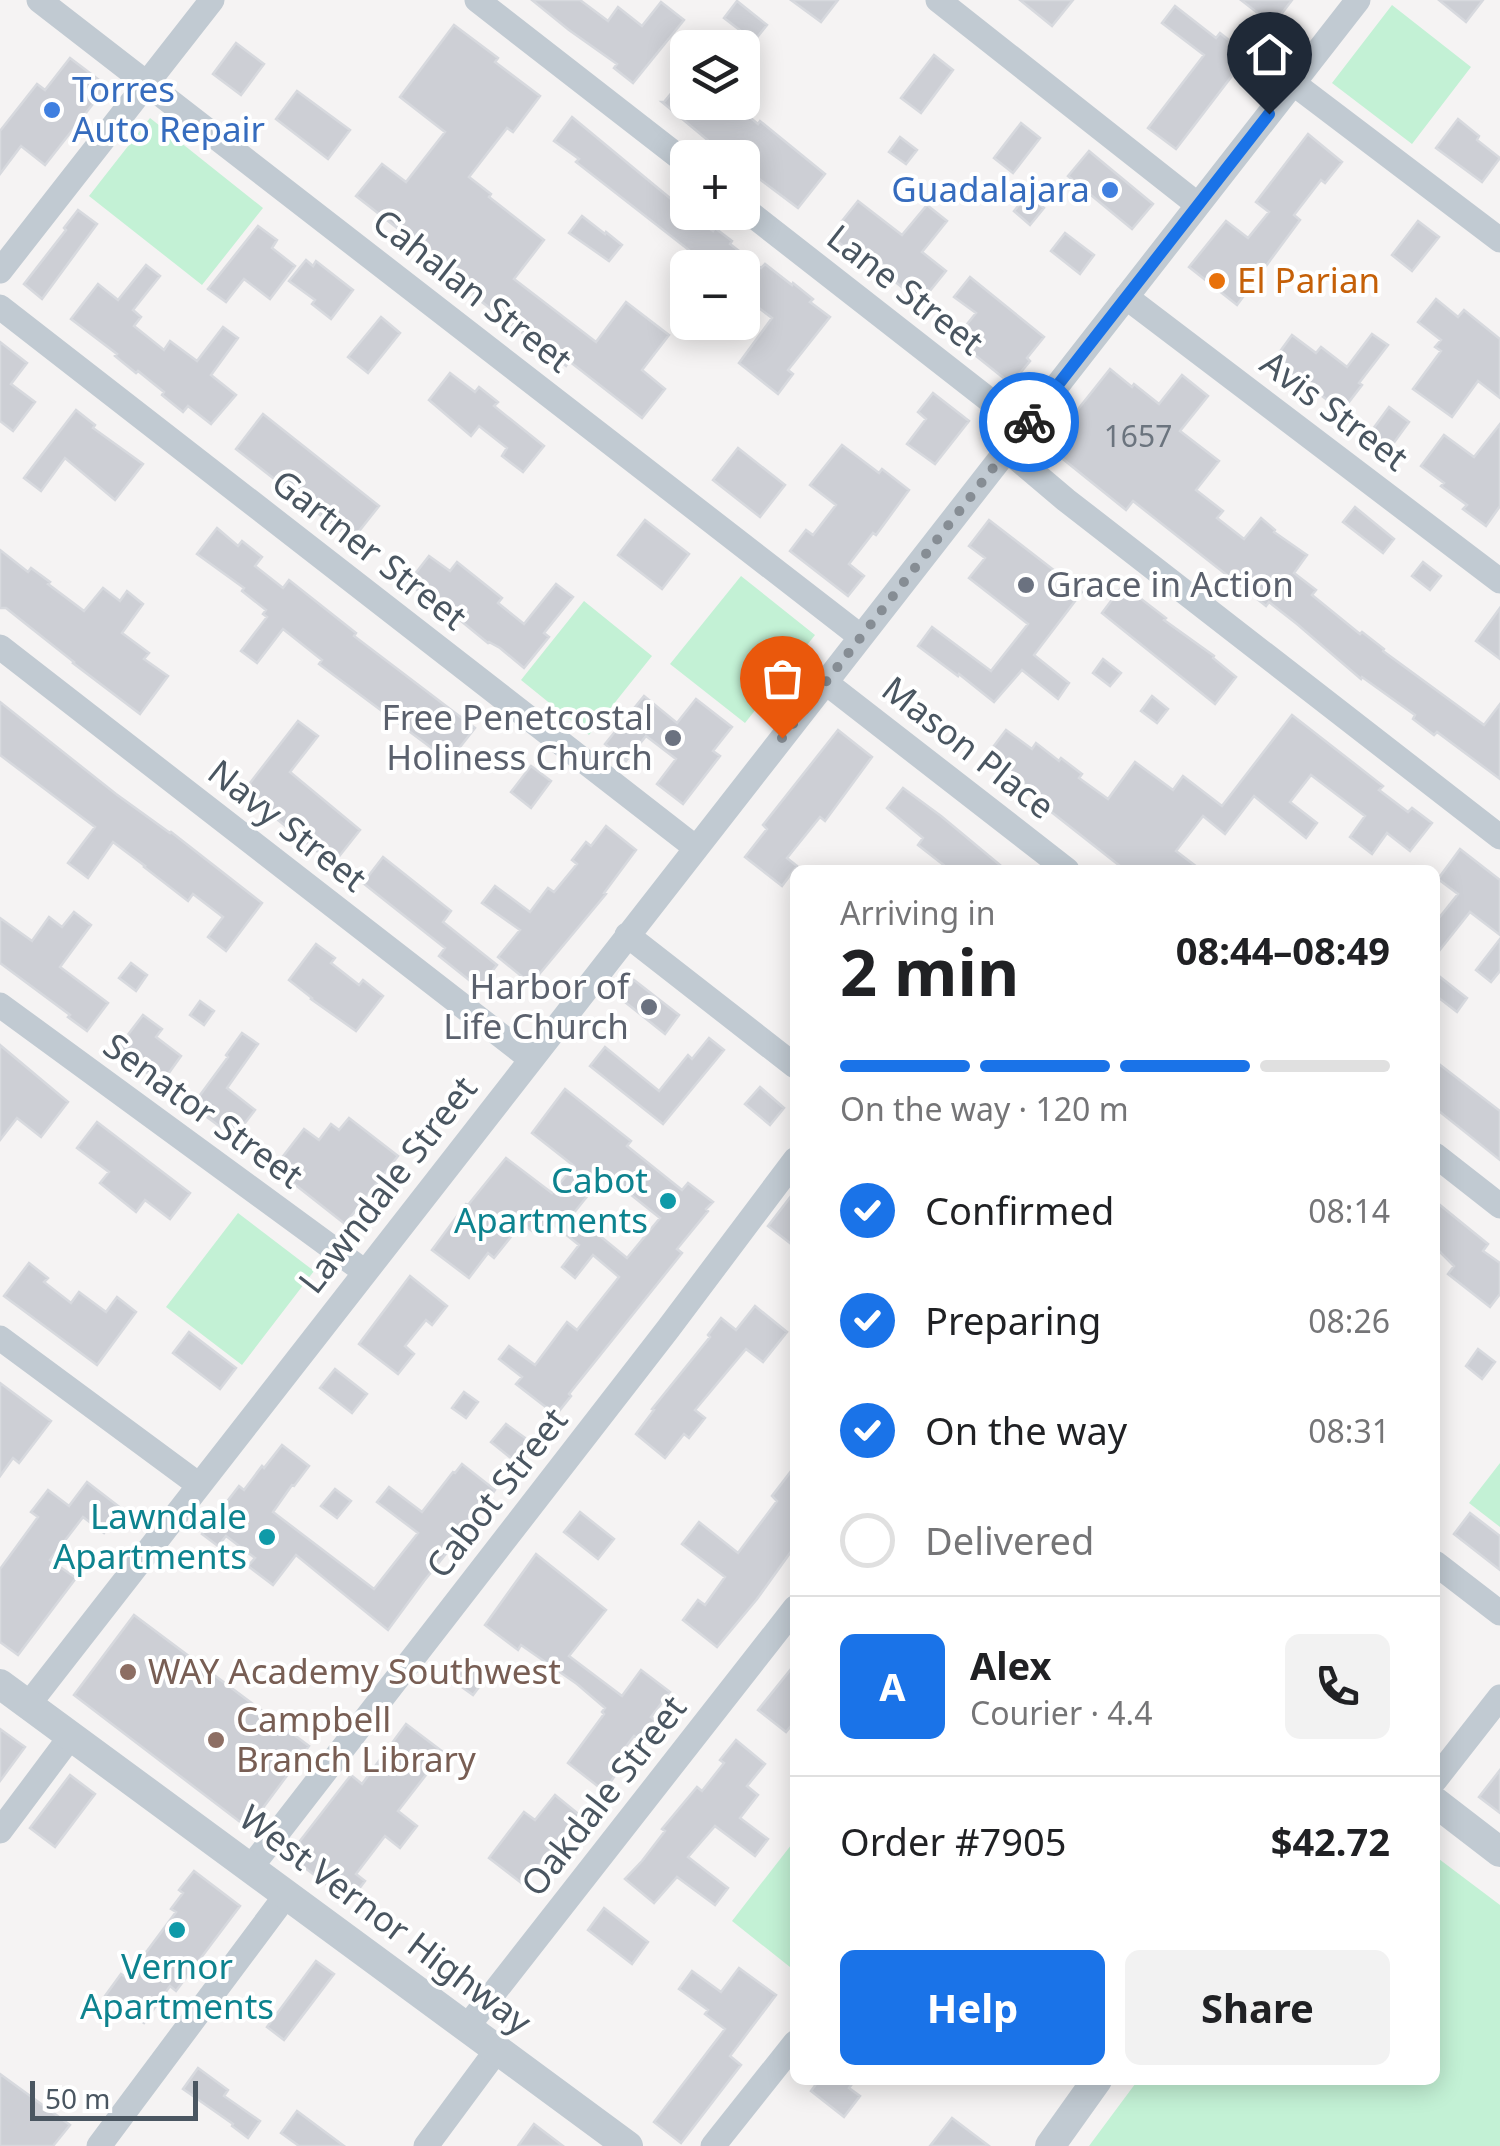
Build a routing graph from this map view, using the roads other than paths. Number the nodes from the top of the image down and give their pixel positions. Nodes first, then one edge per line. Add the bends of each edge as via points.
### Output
1 (40, 0) edge
2 (212, 0) edge
3 (477, 0) edge
4 (938, 0) edge
5 (1358, 0) edge
6 (146, 83) junction
7 (1293, 83) junction
8 (670, 150) edge
9 (1198, 205) junction
10 (760, 221) edge
11 (1500, 240) edge
12 (0, 271) edge
13 (1126, 297) junction
14 (0, 307) edge
15 (1025, 428) junction
16 (1008, 451) junction
17 (1500, 582) edge
18 (861, 636) junction
19 (0, 647) edge
20 (826, 682) junction
21 (1500, 837) edge
22 (696, 848) junction
23 (1061, 865) edge
24 (627, 935) junction
25 (0, 1006) edge
26 (531, 1059) junction
27 (790, 1062) edge
28 (1440, 1160) edge
29 (790, 1167) edge
30 (1500, 1206) edge
31 (365, 1272) junction
32 (0, 1338) edge
33 (199, 1485) junction
34 (1440, 1566) edge
35 (1500, 1613) edge
36 (790, 1614) edge
37 (0, 1684) edge
38 (1500, 1697) edge
39 (28, 1704) junction
40 (71, 1736) junction
41 (1440, 1774) edge
42 (1440, 1806) edge
43 (0, 1831) edge
44 (1500, 1852) edge
45 (251, 1868) junction
46 (287, 1894) junction
47 (467, 2027) junction
48 (790, 2049) edge
49 (497, 2050) junction
50 (1094, 2085) edge
51 (99, 2146) edge
52 (426, 2146) edge
53 (628, 2146) edge
54 (714, 2146) edge
55 (1050, 2146) edge

1 - 6 street, Cahalan Street
2 - 6 street
3 - 8 street
4 - 9 street
5 - 7 street, Lawndale Street
6 - 12 street
6 - 18 street, Cahalan Street
7 - 9 street, Lawndale Street
7 - 11 street
9 - 13 street, Lawndale Street
10 - 15 street, Lane Street
13 - 15 street, Lawndale Street
13 - 17 street, Avis Street
14 - 22 street, Gartner Street
15 - 16 street, Lawndale Street
16 - 18 street, Lawndale Street
16 - 21 street
18 - 20 street, Lawndale Street
19 - 26 street, Navy Street
20 - 22 street, Lawndale Street
20 - 23 street, Mason Place
22 - 24 street, Lawndale Street
24 - 26 street, Lawndale Street
24 - 27 street
25 - 31 street, Senator Street
26 - 31 street, Lawndale Street
28 - 30 street
29 - 45 street, Cabot Street
31 - 33 street, Lawndale Street
32 - 33 street
33 - 39 street, Lawndale Street
34 - 35 street
36 - 47 street, Oakdale Street
37 - 39 street, West Vernor Highway
38 - 41 street
39 - 40 street, West Vernor Highway
40 - 43 street
40 - 45 street, West Vernor Highway
42 - 44 street
45 - 46 street, West Vernor Highway
46 - 47 street, West Vernor Highway
46 - 51 street
47 - 49 street, West Vernor Highway
48 - 54 street
49 - 52 street
49 - 53 street, West Vernor Highway
50 - 55 street

